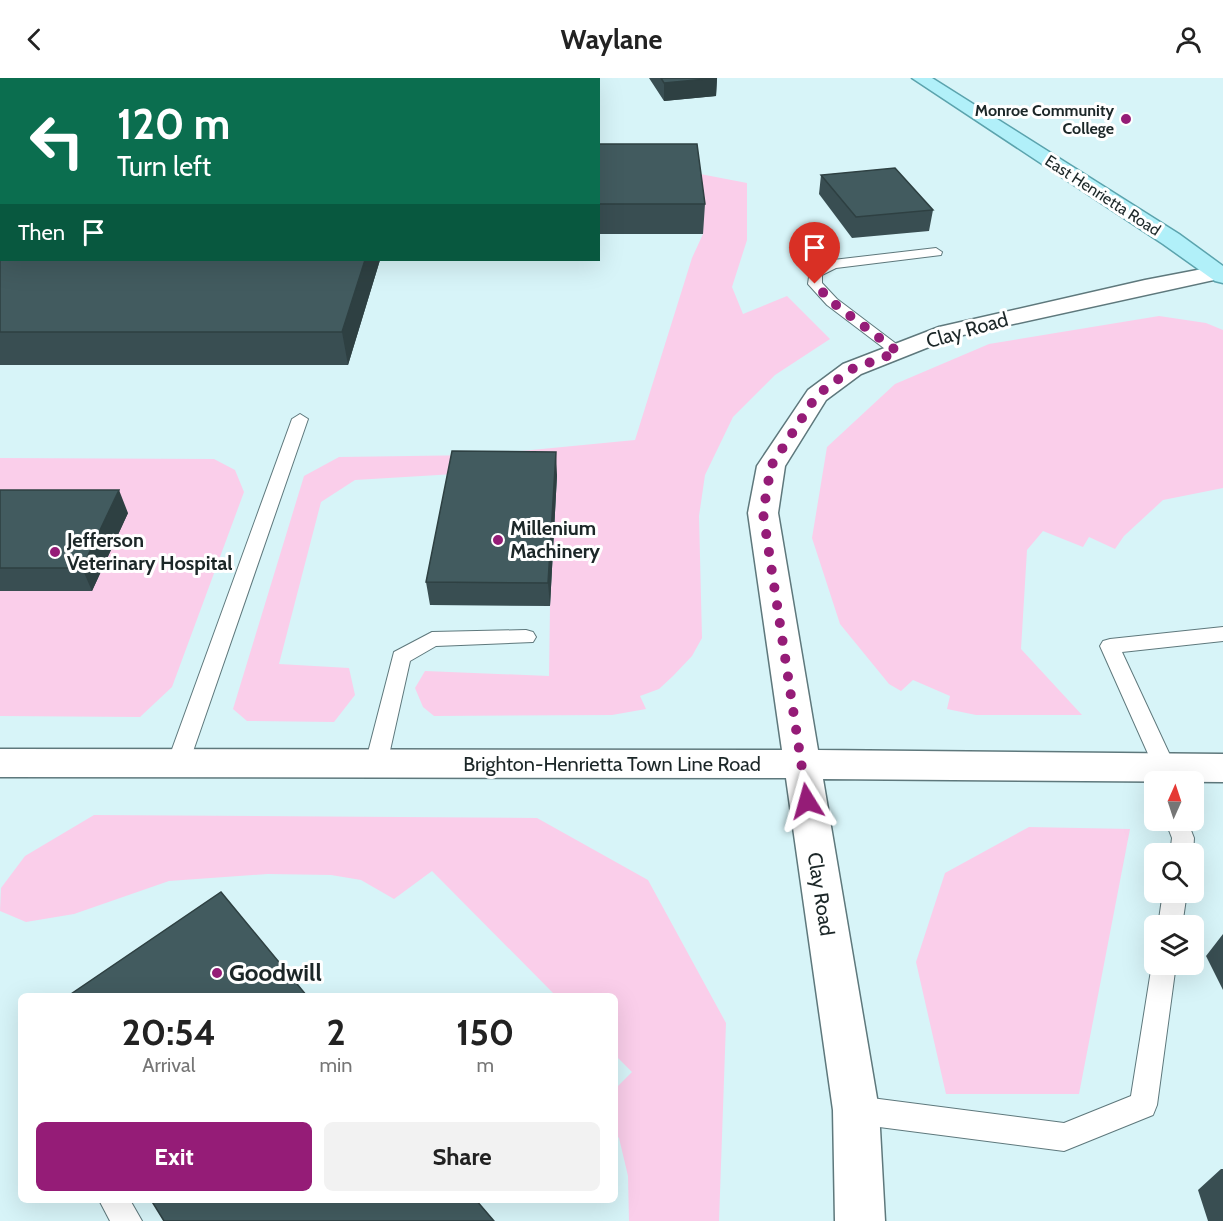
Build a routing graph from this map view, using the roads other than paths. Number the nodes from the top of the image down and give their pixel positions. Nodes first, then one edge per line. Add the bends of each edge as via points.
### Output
1 (920, 78) edge
2 (1171, 239) junction
3 (1212, 244) dead end
4 (936, 252) dead end
5 (1221, 274) edge
6 (898, 352) junction
7 (300, 419) dead end
8 (1223, 634) edge
9 (526, 637) dead end
10 (0, 763) edge
11 (178, 763) junction
12 (376, 764) junction
13 (802, 764) junction
14 (1223, 768) edge
15 (1160, 771) edge
16 (1176, 771) edge
17 (1144, 772) edge
18 (1162, 975) edge
19 (856, 1110) junction
20 (115, 1203) edge
21 (126, 1221) edge
22 (860, 1221) edge

1 - 2 main road, East Henrietta Road
2 - 3 main road
2 - 5 main road, East Henrietta Road
4 - 6 lane via 833,264 815,273 815,284 832,302
5 - 6 street, Clay Road via 1145,287 947,332
6 - 13 street, Clay Road via 852,369 817,395 771,466 763,513
7 - 11 lane
8 - 15 lane via 1110,645
9 - 12 lane via 432,639 401,657
10 - 11 street, Brighton-Henrietta Town Line Road
11 - 12 street, Brighton-Henrietta Town Line Road
12 - 13 street, Brighton-Henrietta Town Line Road
13 - 17 street, Brighton-Henrietta Town Line Road
13 - 19 street, Clay Road
14 - 16 street, Brighton-Henrietta Town Line Road
18 - 19 lane via 1143,1105 1064,1137
19 - 22 street, Clay Road
20 - 21 lane

